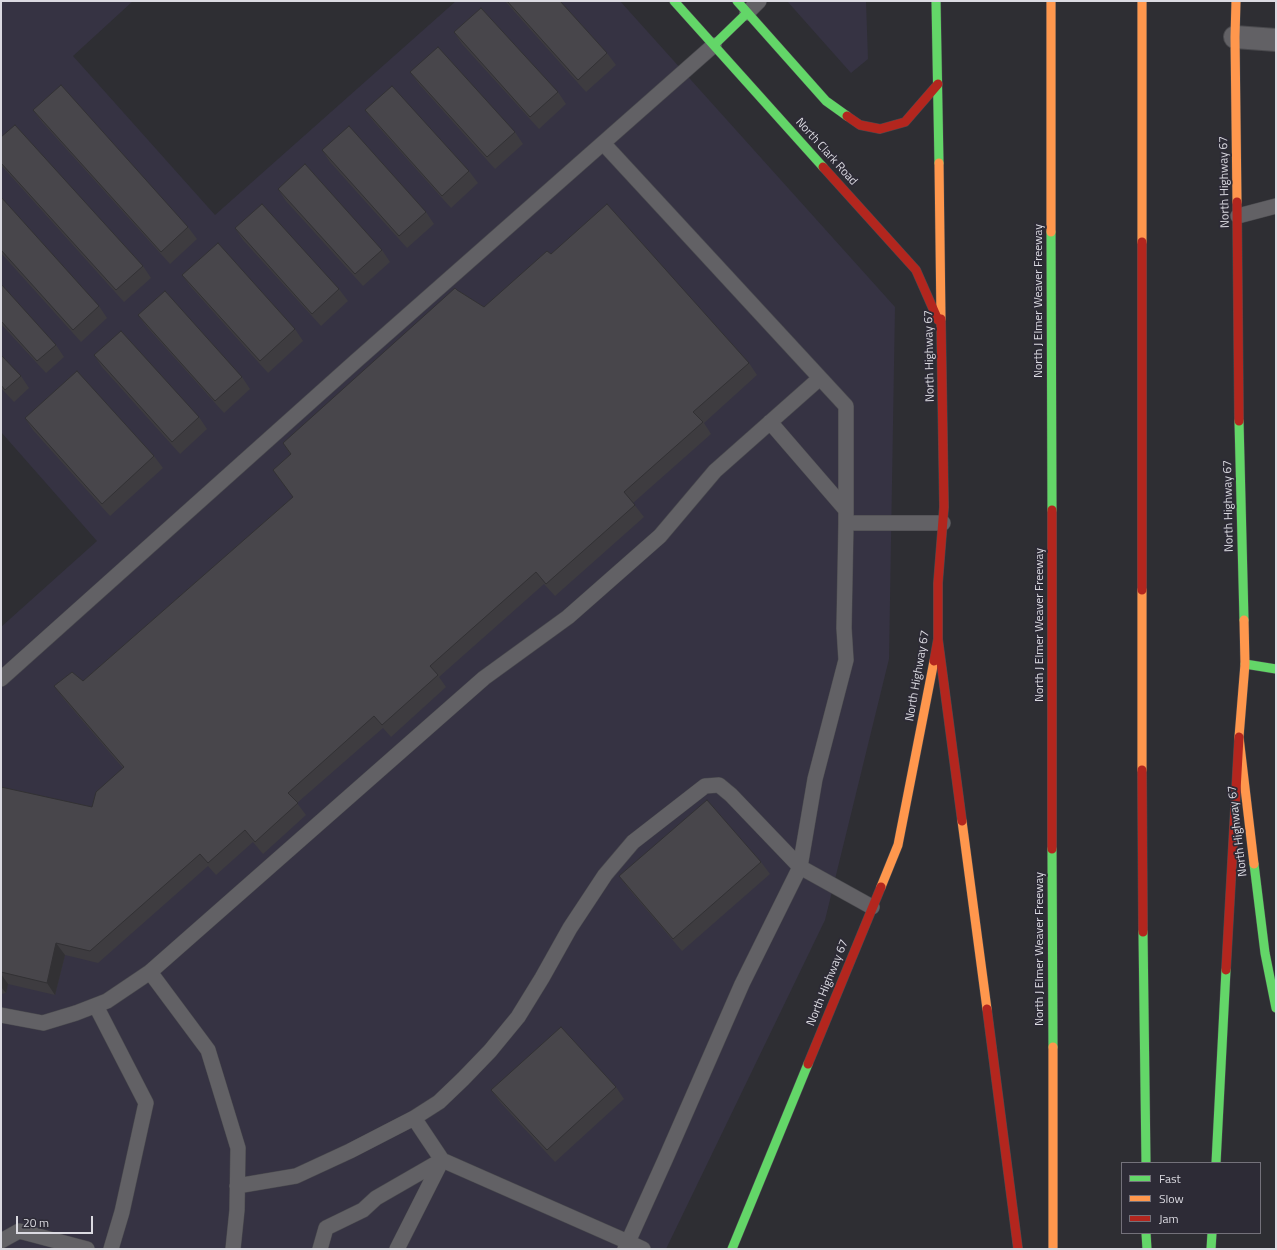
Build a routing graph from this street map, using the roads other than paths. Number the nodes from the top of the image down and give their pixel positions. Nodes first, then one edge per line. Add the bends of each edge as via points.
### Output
1 (674, 1) edge
2 (737, 1) edge
3 (758, 1) edge
4 (936, 1) edge
5 (1051, 1) edge
6 (1142, 1) edge
7 (1236, 1) edge
8 (747, 13) junction
9 (1235, 37) junction
10 (1276, 40) edge
11 (714, 45) junction
12 (938, 84) junction
13 (602, 143) junction
14 (1276, 206) edge
15 (1238, 216) junction
16 (942, 329) junction
17 (820, 378) junction
18 (770, 422) junction
19 (846, 516) junction
20 (943, 523) junction
21 (938, 639) junction
22 (1245, 664) junction
23 (1276, 669) edge
24 (1, 680) edge
25 (1239, 737) junction
26 (800, 867) junction
27 (872, 907) junction
28 (150, 972) junction
29 (1275, 1000) edge
30 (96, 1006) junction
31 (1, 1015) edge
32 (414, 1118) junction
33 (442, 1160) junction
34 (1146, 1162) edge
35 (1216, 1162) edge
36 (237, 1186) junction
37 (1146, 1234) edge
38 (1212, 1234) edge
39 (1, 1242) edge
40 (626, 1246) edge
41 (87, 1249) edge
42 (111, 1249) edge
43 (233, 1249) edge
44 (320, 1249) edge
45 (397, 1249) edge
46 (643, 1249) edge
47 (732, 1249) edge
48 (1018, 1249) edge
49 (1053, 1249) edge
50 (1146, 1249) edge
51 (1211, 1249) edge

1 - 11 main road, North Clark Road
2 - 8 main road
3 - 8 lane
4 - 12 main road, North Highway 67
5 - 49 main road, North J Elmer Weaver Freeway
6 - 34 main road via 1142,825
7 - 9 main road, North Highway 67
8 - 11 main road
8 - 12 main road via 826,101 860,125 880,129 905,122
9 - 10 street
9 - 15 main road, North Highway 67
11 - 13 lane
11 - 16 main road, North Clark Road via 916,270
12 - 16 main road, North Highway 67
13 - 17 lane
13 - 24 lane
14 - 15 lane
15 - 22 main road, North Highway 67 via 1240,475
16 - 20 main road, North Highway 67
17 - 18 lane
17 - 19 lane via 846,406
18 - 19 lane
18 - 28 lane via 715,471 660,536 580,607 484,678
19 - 20 lane
19 - 26 lane via 846,660 816,779
20 - 21 main road, North Highway 67 via 938,583
21 - 27 main road, North Highway 67 via 898,845
21 - 48 main road
22 - 23 main road
22 - 25 main road, North Highway 67
25 - 29 main road, North Highway 67 via 1265,953
25 - 35 main road
26 - 27 lane
26 - 32 lane via 731,795 719,785 705,786 633,842 605,875 570,928 518,1017 463,1079 439,1102
26 - 40 lane via 742,984
27 - 47 main road, North Highway 67
28 - 30 lane
28 - 36 lane via 208,1050 238,1148
30 - 31 lane via 43,1023
30 - 42 lane via 146,1103 122,1212
32 - 33 lane
32 - 36 lane via 296,1176
33 - 40 lane
33 - 44 lane via 376,1198 363,1210 326,1228
33 - 45 lane
36 - 43 lane
37 - 50 main road
38 - 51 main road
39 - 41 lane via 19,1231
40 - 46 lane

